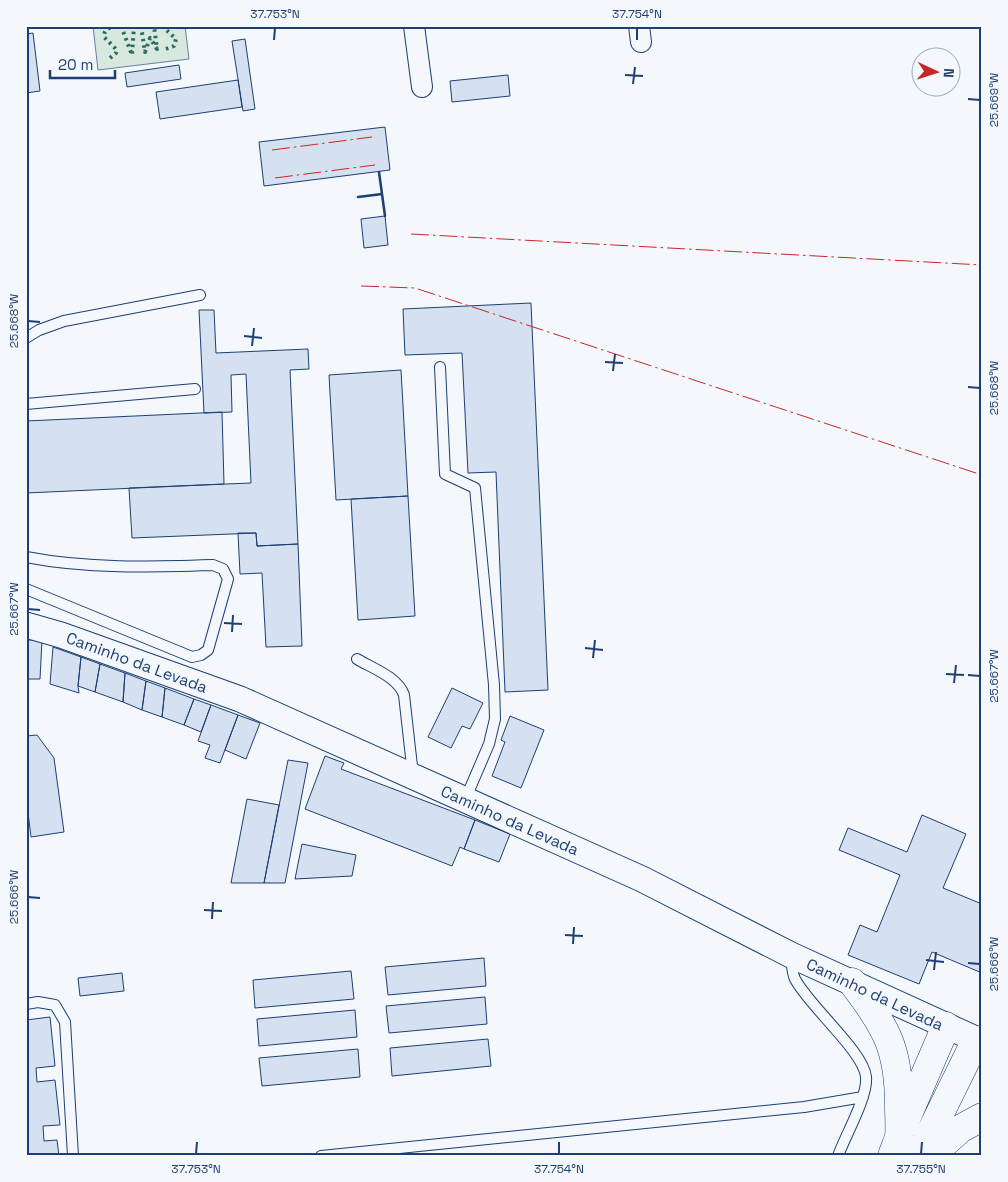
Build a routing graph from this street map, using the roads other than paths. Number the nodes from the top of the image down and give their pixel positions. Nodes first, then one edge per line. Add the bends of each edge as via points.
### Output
1 (414, 26) edge
2 (422, 87) dead end
3 (200, 295) dead end
4 (26, 338) edge
5 (440, 367) dead end
6 (195, 389) dead end
7 (26, 404) edge
8 (26, 557) edge
9 (26, 589) edge
10 (26, 625) edge
11 (357, 660) dead end
12 (413, 776) junction
13 (465, 800) junction
14 (791, 955) junction
15 (852, 982) junction
16 (26, 1004) edge
17 (946, 1026) junction
18 (979, 1041) edge
19 (863, 1097) junction
20 (982, 1117) edge
21 (896, 1146) edge
22 (73, 1156) edge
23 (321, 1156) edge
24 (838, 1156) edge
25 (919, 1156) edge
26 (930, 1156) edge

1 - 2 street
3 - 4 lane via 64,321
5 - 13 lane via 445,474 474,488 494,685 495,719 489,744
6 - 7 lane
8 - 9 lane via 129,568 213,565 222,569 228,579 208,650 192,657
10 - 12 street, Caminho da Levada via 240,699
11 - 12 lane via 402,688
12 - 13 street, Caminho da Levada
13 - 14 street, Caminho da Levada via 642,879
14 - 15 street, Caminho da Levada
14 - 19 lane via 794,978 858,1057 866,1077
15 - 17 street, Caminho da Levada
15 - 21 highway via 875,1013 894,1053 899,1081
16 - 22 lane via 55,1005 65,1022
17 - 18 street, Caminho da Levada
17 - 21 highway
18 - 25 highway
19 - 23 lane via 804,1107
19 - 24 lane
20 - 26 highway via 960,1129

